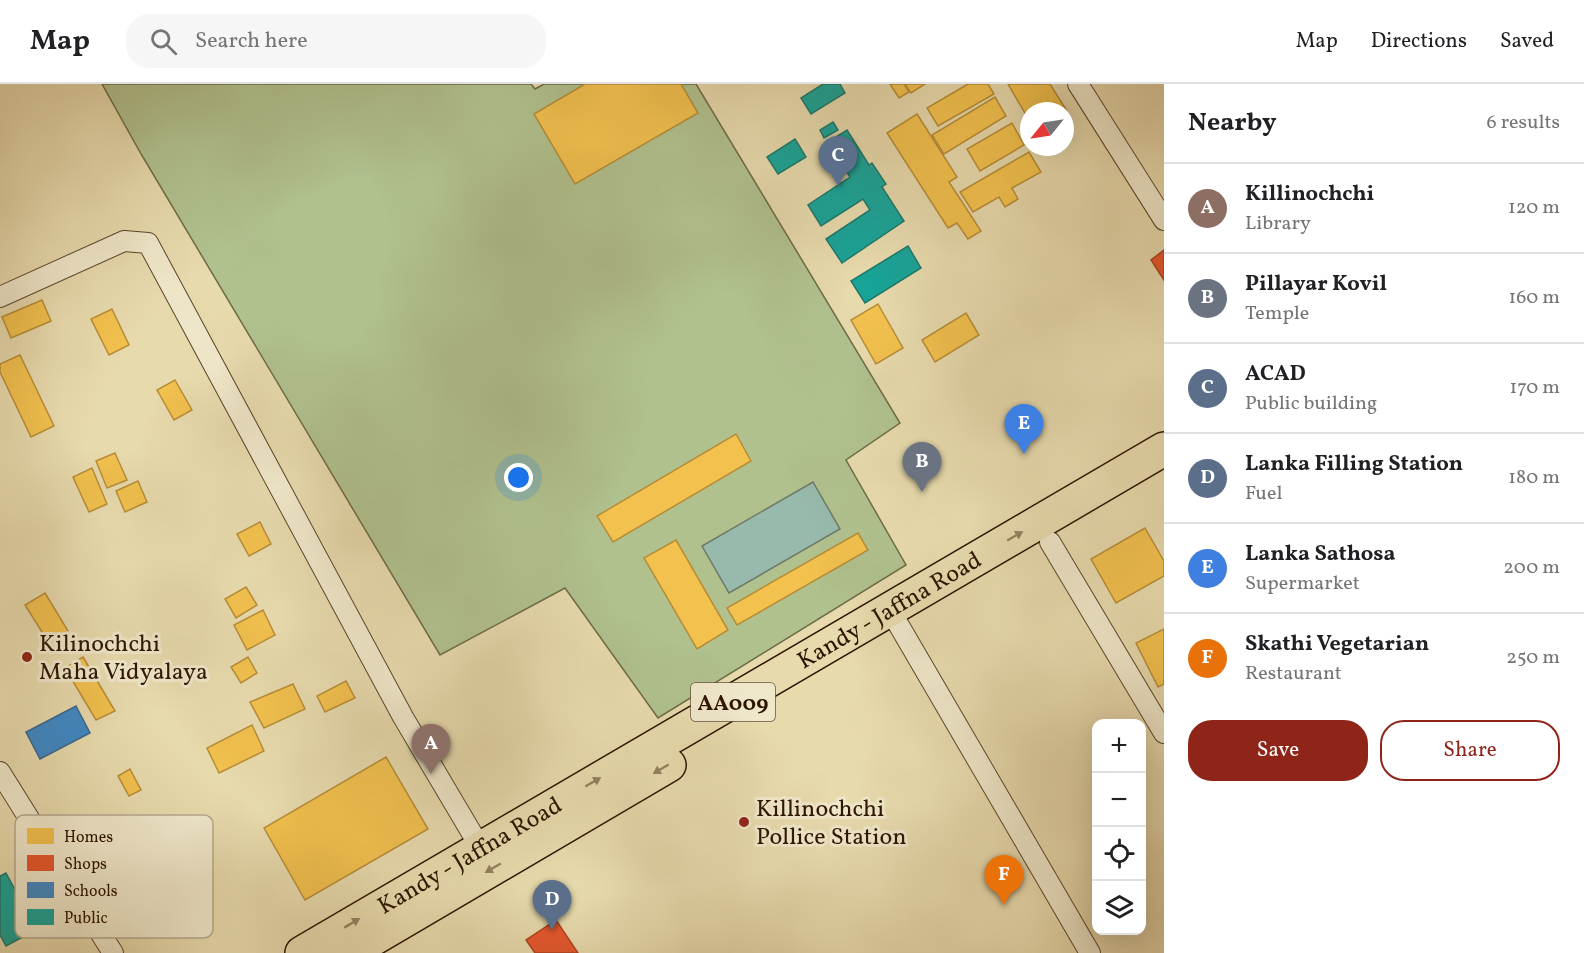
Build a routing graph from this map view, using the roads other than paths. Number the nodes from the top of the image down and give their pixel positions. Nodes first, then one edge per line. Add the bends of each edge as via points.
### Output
1 (1078, 84) edge
2 (1164, 220) edge
3 (0, 297) edge
4 (1164, 449) edge
5 (1164, 473) edge
6 (1050, 542) junction
7 (895, 620) junction
8 (1164, 733) edge
9 (0, 772) edge
10 (27, 815) edge
11 (480, 847) junction
12 (104, 938) edge
13 (113, 953) edge
14 (302, 953) edge
15 (349, 953) edge
16 (1090, 953) edge

1 - 2 street
3 - 11 street via 124,241 148,243 403,717
7 -> 4 highway, Kandy - Jaffna Road / AA009
5 - 6 highway, Kandy - Jaffna Road / AA009
6 - 7 highway, Kandy - Jaffna Road / AA009
6 - 8 street
11 -> 7 highway, Kandy - Jaffna Road / AA009
7 -> 15 highway, Kandy - Jaffna Road / AA009
7 - 16 street
9 - 10 street
14 -> 11 highway, Kandy - Jaffna Road / AA009
12 - 13 street

